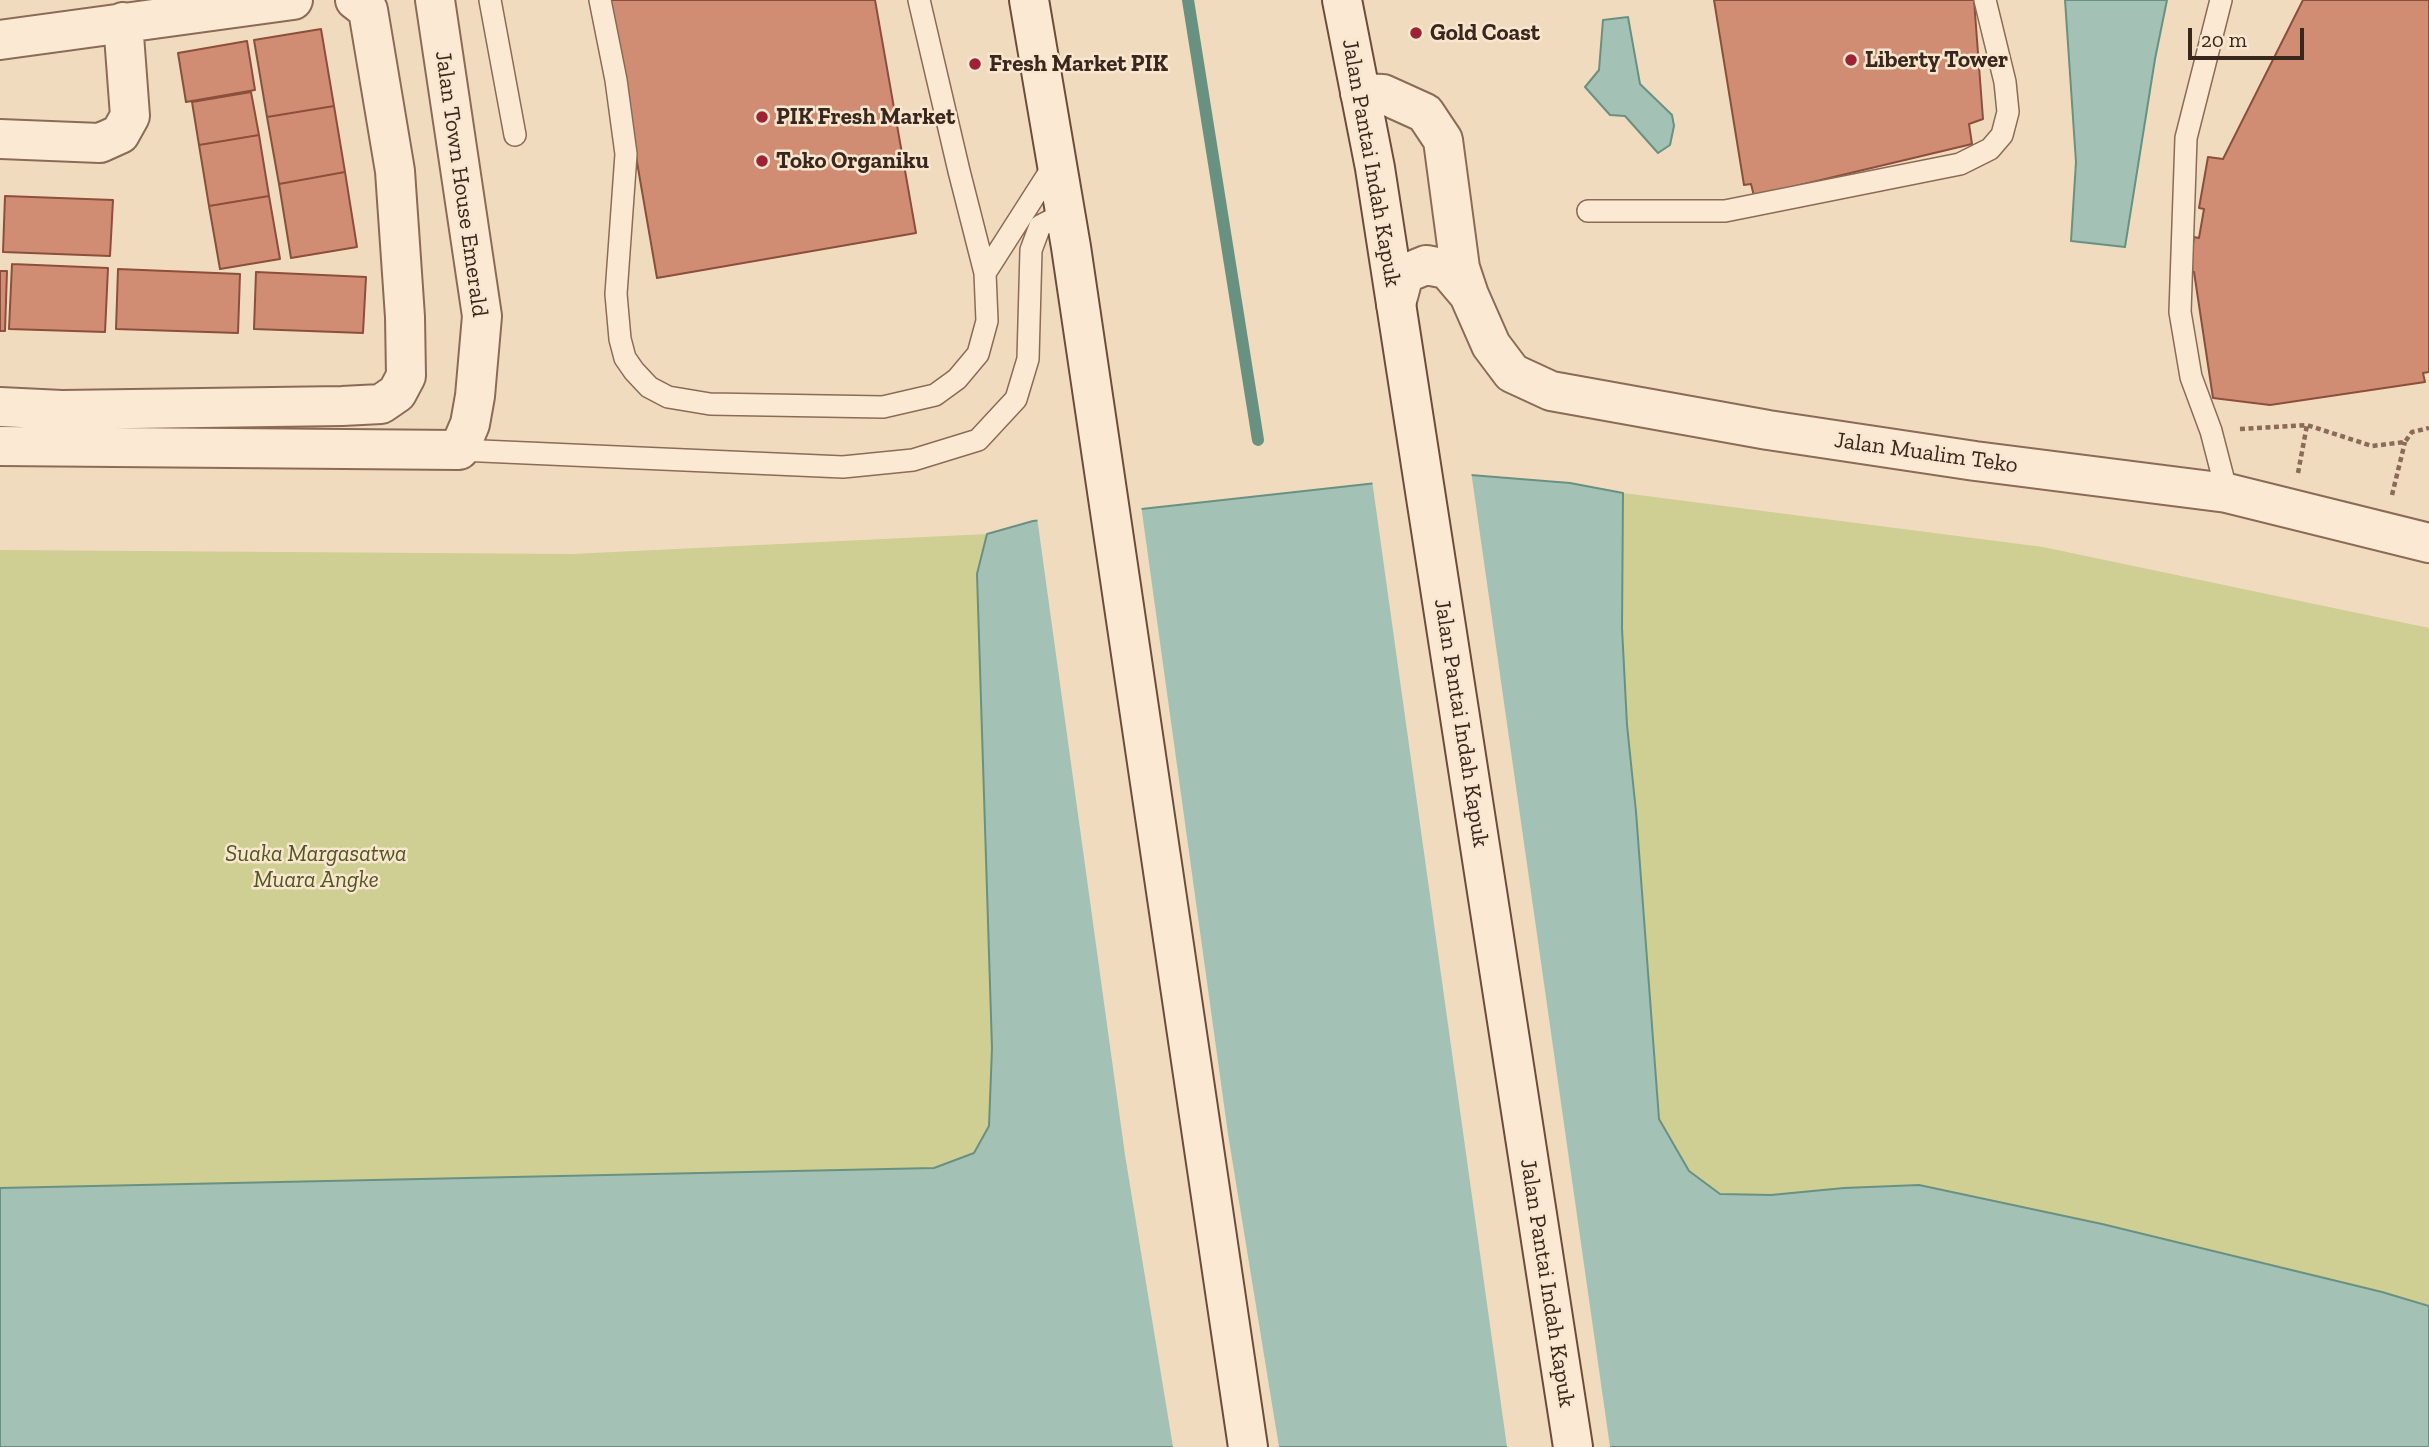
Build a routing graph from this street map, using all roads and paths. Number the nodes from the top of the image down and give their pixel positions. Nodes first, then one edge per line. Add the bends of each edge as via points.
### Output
1 (293, 0) edge
2 (355, 0) edge
3 (435, 0) edge
4 (490, 0) edge
5 (600, 0) edge
6 (919, 0) edge
7 (1029, 0) edge
8 (1342, 0) edge
9 (1985, 0) edge
10 (2221, 0) edge
11 (123, 22) junction
12 (0, 40) edge
13 (1360, 93) junction
14 (515, 135) dead end
15 (0, 139) edge
16 (1056, 161) junction
17 (1588, 211) dead end
18 (1068, 230) junction
19 (985, 272) junction
20 (1469, 295) junction
21 (1396, 304) junction
22 (0, 407) edge
23 (2307, 425) junction
24 (2429, 428) edge
25 (2211, 431) junction
26 (2404, 442) junction
27 (0, 446) edge
28 (459, 450) junction
29 (2227, 493) junction
30 (2291, 507) junction
31 (2384, 531) junction
32 (2429, 543) edge
33 (1248, 1447) edge
34 (1573, 1447) edge

1 - 11 street
2 - 22 street via 369,10 395,171 406,341 406,376 397,393 380,404 342,406
3 - 28 street, Jalan Town House Emerald via 482,316 475,396
4 - 14 lane
5 - 19 lane via 626,154 616,293 620,339 625,358 649,387 668,397 710,404 883,407 934,395 957,379 978,354 987,321
6 - 19 lane
7 - 16 street
8 - 13 street, Jalan Pantai Indah Kapuk
9 - 17 lane via 2008,112 2002,135 1990,149 1960,164 1725,211
10 - 25 lane via 2186,138 2180,312 2191,377
11 - 12 street
11 - 15 street via 130,116 120,134 100,144
13 - 20 street, Jalan Mualim Teko via 1383,94 1424,113 1443,140 1460,268
13 - 21 street, Jalan Pantai Indah Kapuk
16 - 18 street
16 - 19 lane
18 - 28 lane via 1040,226 1031,250 1028,359 1016,399 978,440 913,460 842,467
18 - 33 street
20 - 21 street, Jalan Mualim Teko via 1447,269 1426,265 1404,274
20 - 29 street, Jalan Mualim Teko via 1491,345 1512,373 1552,391 1768,430
21 - 34 street, Jalan Pantai Indah Kapuk
23 - 25 path
23 - 26 path via 2372,446
23 - 30 path
24 - 26 path via 2412,432
25 - 29 lane
26 - 31 path
27 - 28 street
29 - 30 street, Jalan Mualim Teko
30 - 31 street, Jalan Mualim Teko
31 - 32 street, Jalan Mualim Teko

